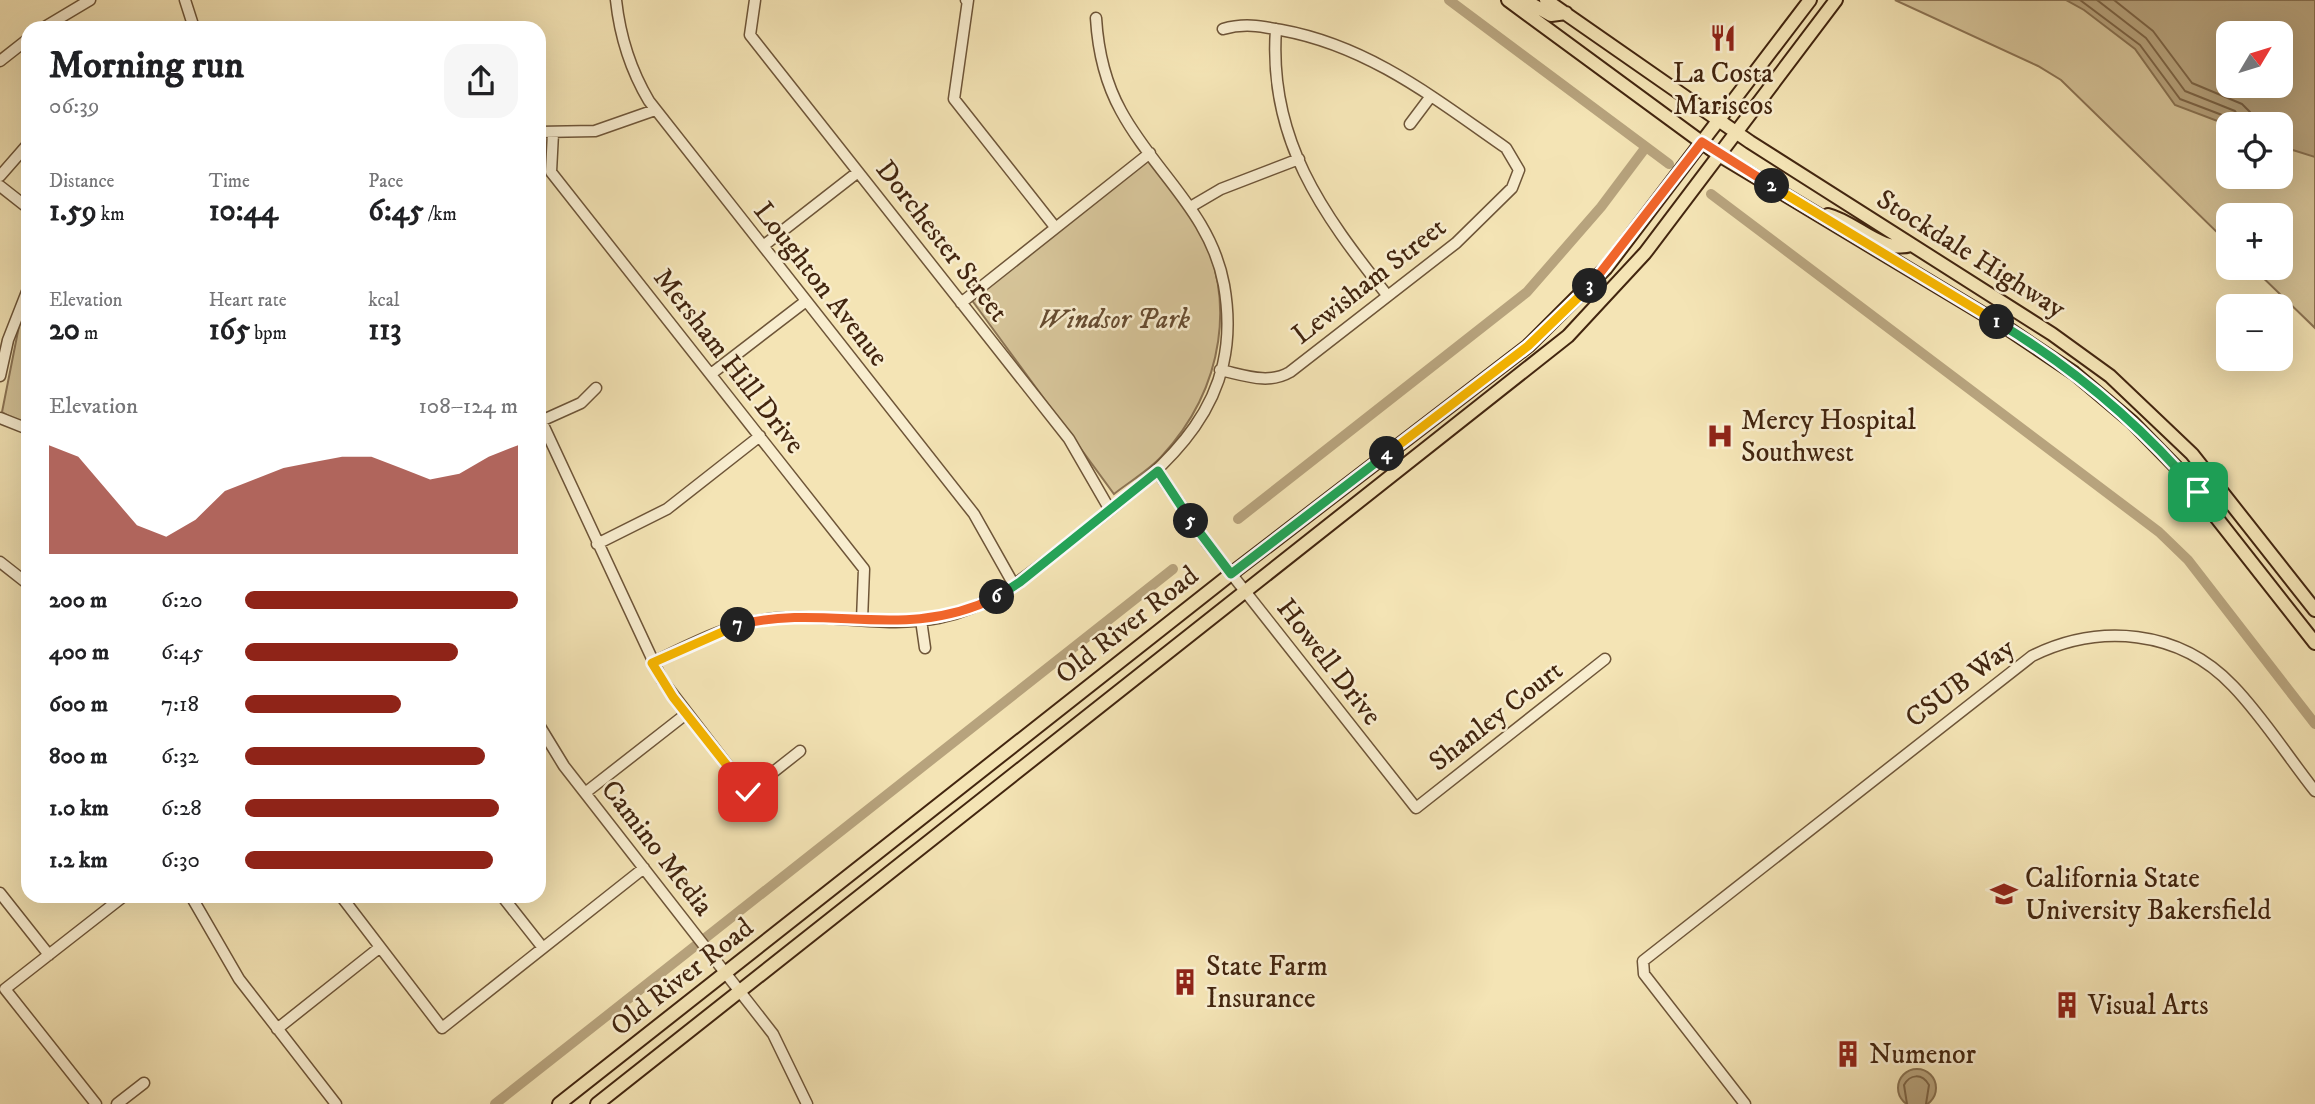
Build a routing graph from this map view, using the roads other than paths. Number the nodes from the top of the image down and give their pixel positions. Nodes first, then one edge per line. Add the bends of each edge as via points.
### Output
1 (90, 0) edge
2 (185, 0) edge
3 (616, 0) edge
4 (755, 0) edge
5 (967, 0) edge
6 (1508, 0) edge
7 (1524, 0) edge
8 (1546, 0) edge
9 (1810, 0) edge
10 (1836, 0) edge
11 (1566, 13) junction
12 (1096, 18) dead end
13 (55, 21) edge
14 (192, 21) edge
15 (1223, 29) dead end
16 (1276, 29) junction
17 (21, 44) edge
18 (0, 61) edge
19 (1431, 96) junction
20 (655, 110) junction
21 (1719, 121) junction
22 (1410, 124) dead end
23 (546, 132) edge
24 (553, 133) junction
25 (1736, 133) junction
26 (1702, 142) junction
27 (21, 152) edge
28 (1150, 153) junction
29 (1719, 155) junction
30 (1299, 159) junction
31 (858, 172) junction
32 (0, 176) edge
33 (0, 186) edge
34 (21, 202) edge
35 (1192, 206) junction
36 (1814, 212) junction
37 (1055, 228) junction
38 (1911, 245) junction
39 (763, 246) junction
40 (1387, 295) junction
41 (806, 301) junction
42 (961, 303) junction
43 (21, 307) edge
44 (1220, 370) junction
45 (710, 374) junction
46 (0, 376) edge
47 (1485, 380) junction
48 (596, 388) dead end
49 (546, 417) edge
50 (0, 418) edge
51 (21, 426) edge
52 (546, 432) edge
53 (760, 436) junction
54 (1437, 441) junction
55 (1158, 471) junction
56 (1111, 510) junction
57 (597, 544) junction
58 (0, 562) edge
59 (1231, 574) junction
60 (21, 578) edge
61 (1014, 586) junction
62 (1245, 593) junction
63 (2315, 610) edge
64 (862, 620) junction
65 (921, 621) junction
66 (2315, 643) edge
67 (925, 648) dead end
68 (1605, 659) dead end
69 (652, 663) junction
70 (686, 714) junction
71 (546, 736) edge
72 (800, 751) dead end
73 (2315, 791) edge
74 (584, 793) junction
75 (1416, 808) joint
76 (644, 868) junction
77 (0, 893) edge
78 (115, 903) edge
79 (195, 903) edge
80 (346, 903) edge
81 (508, 903) edge
82 (379, 948) junction
83 (543, 948) junction
84 (49, 955) junction
85 (726, 974) junction
86 (740, 991) junction
87 (277, 1029) junction
88 (144, 1083) dead end
89 (96, 1104) edge
90 (117, 1104) edge
91 (336, 1104) edge
92 (559, 1104) edge
93 (597, 1104) edge
94 (807, 1104) edge
95 (1745, 1104) edge

1 - 13 street
2 - 14 street
3 - 20 street, Loughton Avenue via 630,64
4 - 31 street, Dorchester Street via 750,35
5 - 37 street via 954,99
6 - 26 main road, Stockdale Highway
7 - 11 main road via 1551,15
8 - 11 main road, Stockdale Highway
9 - 21 main road, Old River Road
10 - 25 main road, Old River Road
11 - 21 main road, Stockdale Highway
12 - 28 street via 1112,93
15 - 16 street via 1242,23
16 - 19 street via 1350,48 1394,70
16 - 30 street via 1279,99
17 - 18 street
19 - 22 street
19 - 40 street, Lewisham Street via 1506,148 1519,170 1512,188 1479,222
20 - 24 street via 615,126
20 - 39 street, Loughton Avenue
21 - 25 main road, Stockdale Highway
21 - 26 main road, Old River Road
23 - 24 street
24 - 45 street, Mersham Hill Drive via 551,172
25 - 29 main road, Old River Road
25 - 38 main road, Stockdale Highway
26 - 29 main road, Stockdale Highway
26 - 47 main road, Old River Road via 1581,296
27 - 32 street
28 - 35 street
28 - 37 street
29 - 36 main road, Stockdale Highway
29 - 54 main road, Old River Road via 1646,253 1595,310 1539,361
30 - 35 street via 1221,189
30 - 40 street via 1324,213
31 - 39 street
31 - 42 street, Dorchester Street
33 - 34 street
35 - 44 street via 1214,248 1224,285 1227,327
36 - 38 main road via 1843,219 1894,248
36 - 66 main road, Stockdale Highway via 2010,330 2109,402 2198,492
37 - 42 street
38 - 63 main road, Stockdale Highway via 2052,334 2149,410 2209,472
39 - 41 street, Loughton Avenue
40 - 44 street, Lewisham Street via 1278,379
41 - 45 street
41 - 61 street, Loughton Avenue via 974,514
42 - 56 street, Dorchester Street via 1069,439
43 - 46 street
44 - 55 street via 1196,427
45 - 53 street, Mersham Hill Drive
47 - 54 main road via 1476,396 1438,425
47 - 59 main road, Old River Road
48 - 49 street via 581,403
50 - 51 street
52 - 57 street
53 - 57 street via 667,509
53 - 64 street, Mersham Hill Drive via 864,569
54 - 62 main road, Old River Road
55 - 56 street
55 - 59 street, Howell Drive
56 - 61 street
57 - 69 street
58 - 60 street
59 - 62 street, Howell Drive
59 - 85 main road, Old River Road
61 - 65 street via 979,605
62 - 75 street, Howell Drive
62 - 86 main road, Old River Road
64 - 65 street
64 - 69 street via 796,617 755,621 719,631
65 - 67 street
68 - 75 street, Shanley Court
69 - 70 street
70 - 72 street via 748,792
70 - 74 street
71 - 74 street, Camino Media
73 - 95 street, CSUB Way via 2234,686 2211,666 2179,649 2150,638 2111,634 2069,641 2017,666 1646,958 1642,967
74 - 76 street, Camino Media
76 - 83 street
76 - 85 street, Camino Media
77 - 84 street
78 - 84 street
79 - 87 street via 233,969
80 - 82 street
81 - 83 street
82 - 83 street via 442,1028
82 - 87 street
84 - 89 street via 5,989
85 - 86 street, Camino Media
85 - 92 main road, Old River Road
86 - 93 main road, Old River Road
86 - 94 street, Camino Media via 786,1057
87 - 91 street
88 - 90 street

